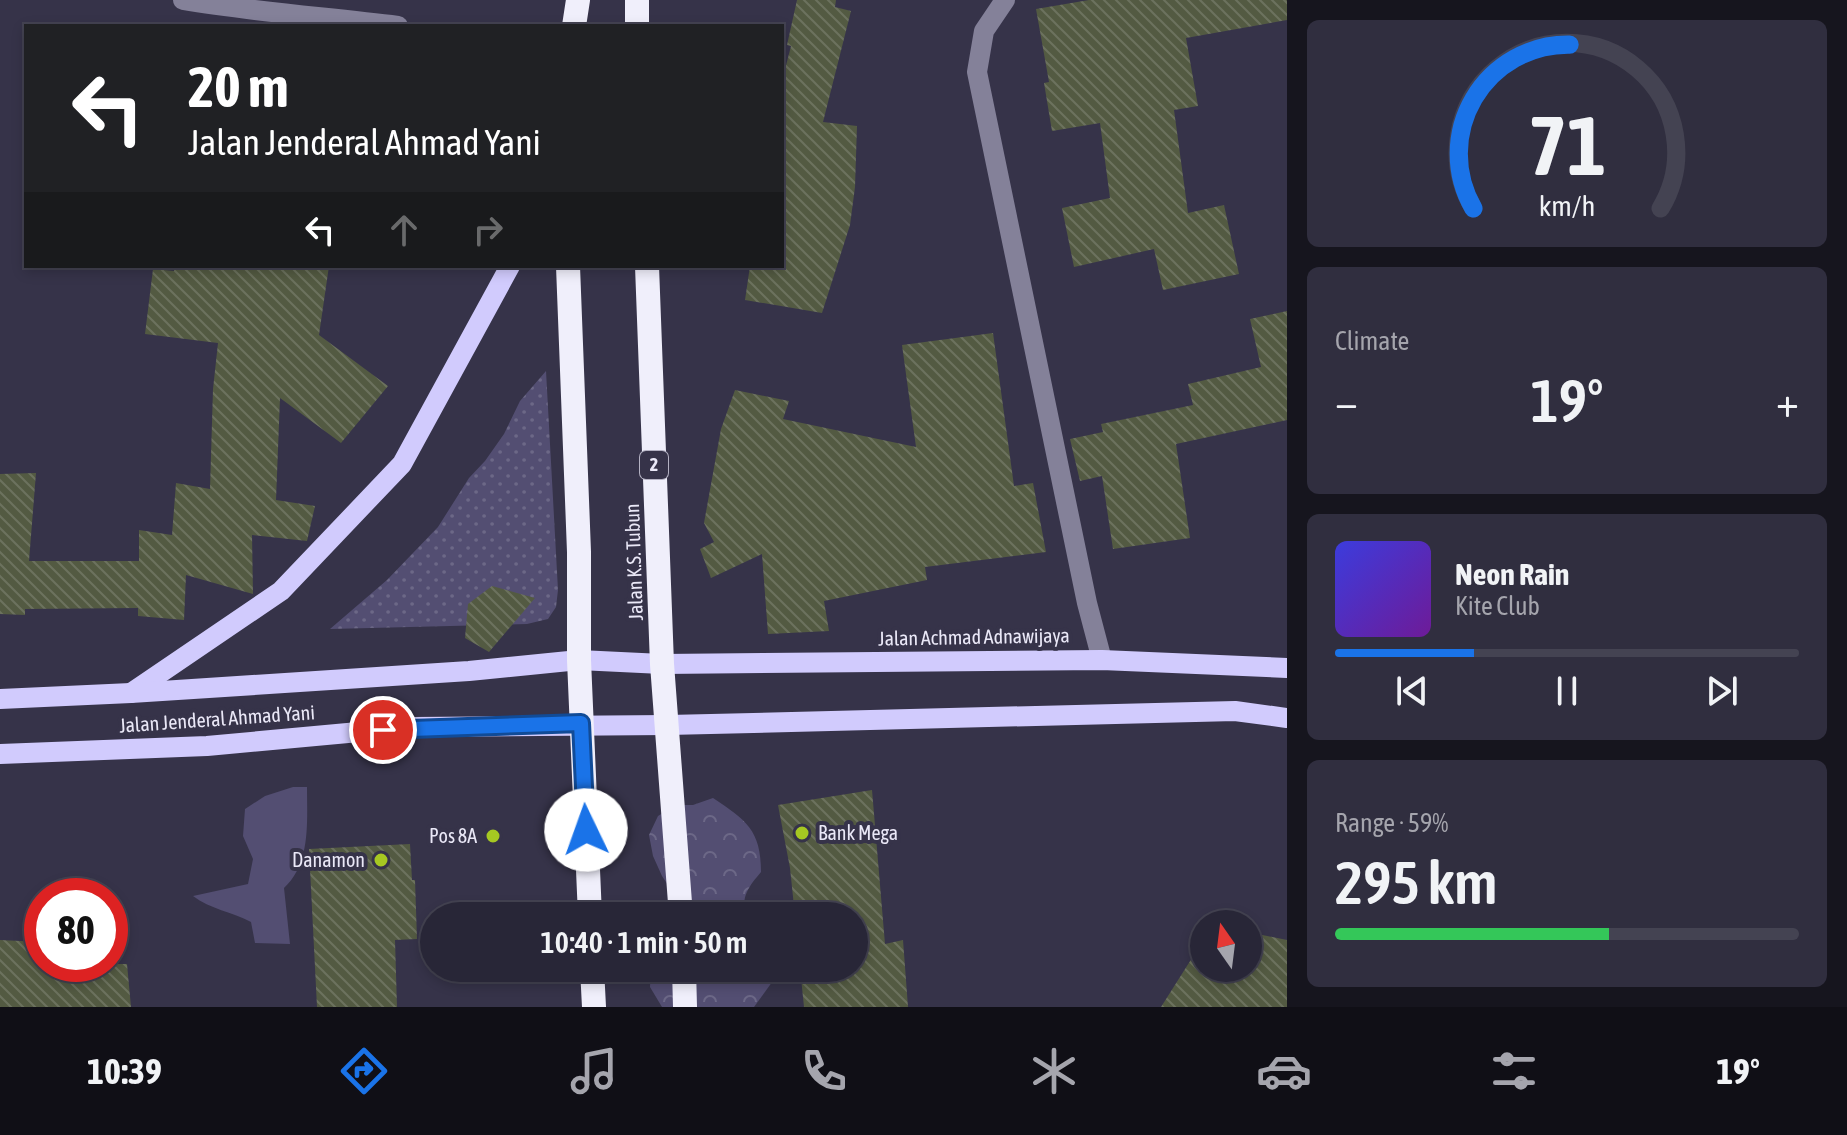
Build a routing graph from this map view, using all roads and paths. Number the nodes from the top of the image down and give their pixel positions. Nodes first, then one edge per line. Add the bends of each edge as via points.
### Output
1 (183, 0) edge
2 (578, 0) edge
3 (637, 0) edge
4 (1005, 0) edge
5 (383, 24) edge
6 (574, 24) edge
7 (637, 24) edge
8 (509, 268) edge
9 (568, 268) edge
10 (647, 268) edge
11 (579, 660) junction
12 (1102, 660) junction
13 (662, 664) junction
14 (1287, 668) edge
15 (131, 693) junction
16 (0, 699) edge
17 (1287, 718) edge
18 (581, 723) junction
19 (668, 725) junction
20 (0, 754) edge
21 (589, 902) edge
22 (680, 902) edge
23 (593, 982) edge
24 (684, 982) edge
25 (594, 1007) edge
26 (685, 1007) edge

1 - 5 street
2 - 6 highway
3 - 7 highway
4 - 12 street via 984,31 977,72
8 - 15 main road via 402,464 281,591
9 - 11 highway
10 - 13 highway, Jalan K.S. Tubun / 2
11 - 13 main road, Jalan Jenderal Ahmad Yani
11 - 15 main road, Jalan Jenderal Ahmad Yani
11 - 18 highway
12 - 13 main road, Jalan Achmad Adnawijaya
12 - 14 main road, Jalan Achmad Adnawijaya
13 - 19 highway, 2
15 - 16 main road, Jalan Jenderal Ahmad Yani
17 - 19 main road via 1235,711
18 - 19 main road, Jalan Jenderal Ahmad Yani
18 - 20 main road, Jalan Jenderal Ahmad Yani via 413,727 207,746
18 - 21 highway
19 - 22 highway, 2
23 - 25 highway
24 - 26 highway

